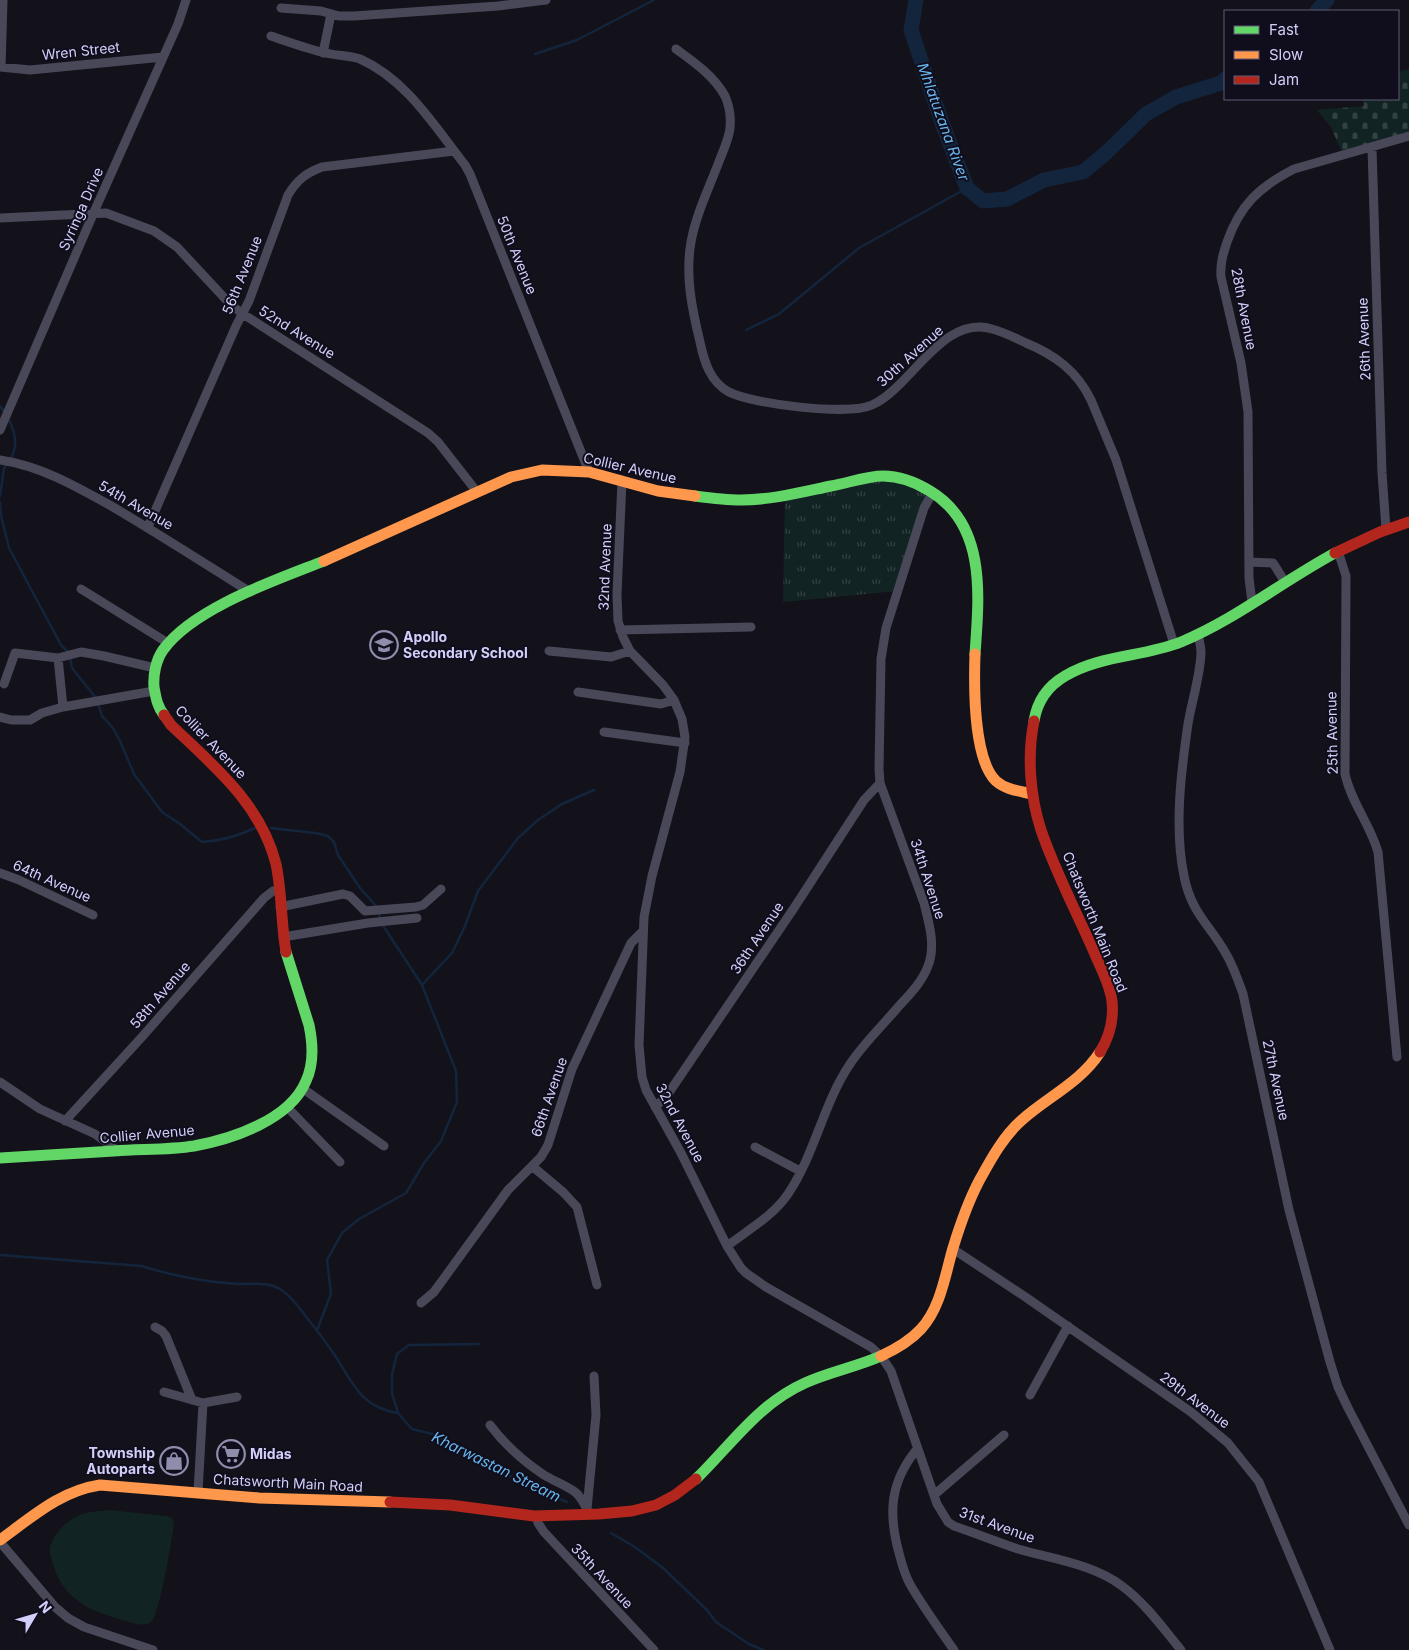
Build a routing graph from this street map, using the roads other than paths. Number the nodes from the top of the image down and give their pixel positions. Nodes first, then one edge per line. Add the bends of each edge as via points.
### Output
1 (3, 0) edge
2 (186, 0) edge
3 (546, 0) edge
4 (281, 8) dead end
5 (330, 14) junction
6 (271, 36) dead end
7 (676, 49) dead end
8 (323, 52) junction
9 (163, 57) junction
10 (1, 67) edge
11 (1409, 136) edge
12 (1372, 148) junction
13 (454, 151) junction
14 (94, 212) junction
15 (0, 218) edge
16 (243, 314) junction
17 (2, 426) edge
18 (2, 460) edge
19 (588, 472) junction
20 (622, 481) junction
21 (477, 492) junction
22 (933, 492) junction
23 (1409, 522) edge
24 (148, 527) junction
25 (1386, 529) junction
26 (1338, 551) junction
27 (1249, 562) junction
28 (1285, 582) junction
29 (81, 588) dead end
30 (250, 592) junction
31 (1252, 602) junction
32 (751, 627) dead end
33 (620, 630) junction
34 (1198, 634) junction
35 (168, 643) junction
36 (1174, 644) junction
37 (549, 651) dead end
38 (630, 651) junction
39 (58, 658) junction
40 (155, 668) junction
41 (4, 684) dead end
42 (154, 691) junction
43 (578, 692) dead end
44 (674, 700) junction
45 (64, 707) junction
46 (0, 717) edge
47 (604, 732) dead end
48 (685, 743) junction
49 (880, 783) junction
50 (1032, 794) junction
51 (0, 873) edge
52 (441, 889) dead end
53 (278, 890) junction
54 (280, 907) junction
55 (92, 915) dead end
56 (417, 918) dead end
57 (643, 931) junction
58 (283, 937) junction
59 (1397, 1058) dead end
60 (0, 1082) edge
61 (302, 1088) junction
62 (287, 1107) junction
63 (655, 1107) junction
64 (65, 1121) junction
65 (384, 1146) dead end
66 (755, 1147) dead end
67 (119, 1152) junction
68 (0, 1158) edge
69 (340, 1162) dead end
70 (532, 1166) junction
71 (800, 1171) junction
72 (727, 1246) junction
73 (953, 1249) junction
74 (598, 1285) dead end
75 (420, 1302) dead end
76 (1068, 1326) junction
77 (155, 1327) dead end
78 (881, 1356) junction
79 (594, 1376) dead end
80 (164, 1392) dead end
81 (1030, 1395) dead end
82 (237, 1397) dead end
83 (192, 1400) junction
84 (203, 1403) junction
85 (490, 1425) dead end
86 (1004, 1436) dead end
87 (918, 1449) junction
88 (198, 1492) junction
89 (934, 1495) junction
90 (589, 1512) junction
91 (537, 1516) junction
92 (1409, 1525) edge
93 (0, 1541) edge
94 (139, 1648) edge
95 (153, 1650) edge
96 (654, 1650) edge
97 (954, 1650) edge
98 (1181, 1650) edge
99 (1330, 1650) edge

1 - 10 street, Wren Street
2 - 9 street, Syringa Drive
3 - 5 street via 368,16
4 - 5 street
5 - 8 street
6 - 8 street, 50th Avenue
7 - 36 street, 30th Avenue via 715,82 726,98 729,114 730,128 696,224 689,256 693,316 704,362 715,380 732,394 761,402 858,410 883,400 944,341 970,328 992,328 1051,354 1073,372 1091,400 1116,460
8 - 13 street, 50th Avenue via 357,58 382,73 416,102
9 - 10 street, Wren Street via 30,70
9 - 14 street, Syringa Drive
11 - 12 street, 28th Avenue
12 - 25 street, 26th Avenue
12 - 27 street, 28th Avenue via 1294,169 1277,179 1241,211 1224,253 1221,277 1241,363 1248,412
13 - 16 street, 56th Avenue via 340,164 304,175 288,195
13 - 19 street, 50th Avenue via 470,174
14 - 15 street, 52nd Avenue
14 - 16 street, 52nd Avenue via 106,213 163,236
14 - 17 street, Syringa Drive
16 - 21 street, 52nd Avenue via 418,425 438,442
16 - 24 street, 56th Avenue
18 - 24 street, 54th Avenue via 30,466 68,482
19 - 20 street, Collier Avenue
19 - 21 street, Collier Avenue via 542,470 511,477
20 - 22 street, Collier Avenue via 658,491 742,500 882,476 915,483
20 - 33 street, 32nd Avenue via 617,611
21 - 30 street, Collier Avenue
22 - 49 street, 34th Avenue via 924,508 886,628 881,660
22 - 50 street, Collier Avenue via 962,521 975,564 978,588 975,708 985,759 999,784
23 - 25 street, Chatsworth Main Road
24 - 30 street, 54th Avenue
25 - 26 street, Chatsworth Main Road
26 - 28 street, Chatsworth Main Road
26 - 59 street, 25th Avenue via 1346,576 1345,774 1350,793 1378,852
27 - 28 street via 1274,563
27 - 31 street, 28th Avenue
28 - 31 street, Chatsworth Main Road
29 - 35 street
30 - 35 street, Collier Avenue via 206,614
31 - 34 street, Chatsworth Main Road
32 - 33 street
33 - 38 street, 32nd Avenue
34 - 36 street, Chatsworth Main Road
34 - 92 street, 27th Avenue via 1201,652 1188,723 1180,800 1181,849 1187,892 1194,908 1225,951 1243,994 1289,1210 1335,1378
35 - 40 street, Collier Avenue
36 - 50 street, Chatsworth Main Road via 1086,664 1050,688 1039,702 1032,724
37 - 38 street via 611,657
38 - 44 street, 32nd Avenue
39 - 40 street via 81,652
39 - 41 street via 15,653
39 - 45 street
40 - 42 street, Collier Avenue
42 - 45 street
42 - 53 street, Collier Avenue via 161,711 171,725 256,813 276,865
43 - 44 street via 661,704
44 - 48 street, 32nd Avenue via 682,719
45 - 46 street via 30,720
47 - 48 street
48 - 57 street, 32nd Avenue via 652,876
49 - 63 street, 36th Avenue via 864,800 666,1097
49 - 71 street, 34th Avenue via 924,902 931,944 929,963 915,988 845,1071
50 - 73 street, Chatsworth Main Road via 1039,824 1107,984 1112,1021 1109,1037 1092,1063 1020,1122 998,1148 965,1209
51 - 55 street, 64th Avenue
52 - 54 street via 423,905 384,910 363,910 350,896 343,894
53 - 54 street, Collier Avenue
53 - 64 street, 58th Avenue via 264,898
54 - 58 street, Collier Avenue
56 - 58 street
57 - 63 street, 32nd Avenue via 640,1066 646,1090
57 - 70 street, 66th Avenue via 631,943 572,1068 548,1144
58 - 61 street, Collier Avenue via 313,1051 311,1068
60 - 64 street via 40,1109
61 - 62 street, Collier Avenue
61 - 65 street
62 - 67 street, Collier Avenue via 275,1118 221,1141
62 - 69 street
63 - 72 street, 32nd Avenue
64 - 67 street via 95,1134
66 - 71 street
67 - 68 street, Collier Avenue
70 - 74 street via 577,1207
70 - 75 street, 66th Avenue via 508,1190 434,1292
71 - 72 street, 34th Avenue via 779,1205
72 - 78 street, 32nd Avenue via 746,1273
73 - 76 street, 29th Avenue
73 - 78 street, Chatsworth Main Road via 941,1293 920,1331 899,1348
76 - 81 street
76 - 99 street, 29th Avenue via 1191,1412 1246,1463 1259,1482
77 - 83 street via 162,1330 168,1340
78 - 87 street, 31st Avenue
78 - 90 street, Chatsworth Main Road via 817,1377 766,1406 697,1479 661,1504 638,1510
79 - 90 street via 596,1415
80 - 83 street
82 - 84 street
83 - 84 street
84 - 88 street
85 - 90 street via 504,1443 527,1462 574,1491
86 - 89 street
87 - 89 street, 31st Avenue
87 - 97 street via 896,1485 892,1514 895,1539 910,1585
88 - 91 street, Chatsworth Main Road via 284,1499 437,1504
88 - 93 street, Chatsworth Main Road via 87,1486 61,1496
89 - 98 street, 31st Avenue via 941,1513 954,1526 1088,1569 1120,1584
90 - 91 street, Chatsworth Main Road
91 - 96 street, 35th Avenue via 544,1532
93 - 94 street via 68,1618
94 - 95 street

